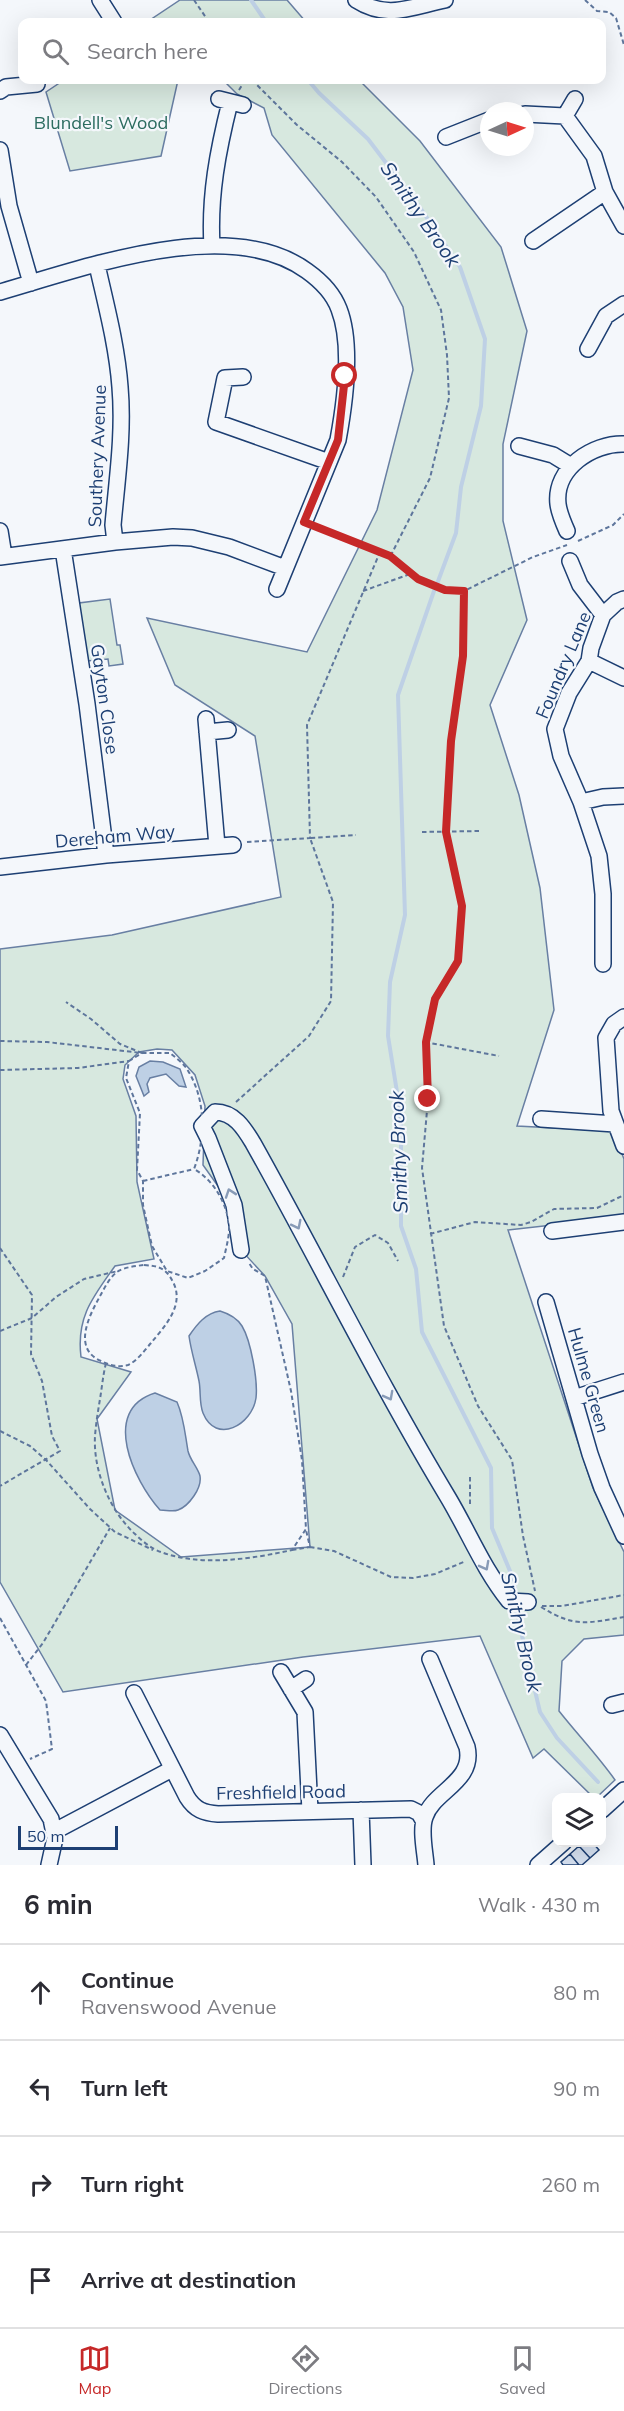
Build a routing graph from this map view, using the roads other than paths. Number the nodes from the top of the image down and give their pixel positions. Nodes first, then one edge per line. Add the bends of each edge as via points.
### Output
1 (100, 0) edge
2 (356, 0) edge
3 (438, 1) edge
4 (111, 18) edge
5 (37, 88) edge
6 (0, 91) edge
7 (575, 99) dead end
8 (231, 102) dead end
9 (534, 114) edge
10 (565, 116) junction
11 (480, 124) edge
12 (446, 137) dead end
13 (0, 150) edge
14 (605, 192) junction
15 (624, 226) edge
16 (533, 241) dead end
17 (212, 246) junction
18 (97, 265) junction
19 (31, 283) junction
20 (0, 292) edge
21 (624, 304) edge
22 (588, 349) dead end
23 (243, 377) dead end
24 (624, 444) edge
25 (519, 446) dead end
26 (329, 462) junction
27 (572, 466) junction
28 (0, 531) edge
29 (567, 531) dead end
30 (115, 542) junction
31 (63, 549) junction
32 (2, 556) edge
33 (570, 561) dead end
34 (285, 568) junction
35 (277, 589) dead end
36 (624, 599) edge
37 (603, 615) junction
38 (589, 661) junction
39 (624, 678) edge
40 (228, 730) dead end
41 (624, 796) edge
42 (581, 802) junction
43 (233, 845) road end
44 (218, 846) junction
45 (106, 855) junction
46 (0, 867) edge
47 (603, 964) dead end
48 (624, 1017) edge
49 (541, 1119) dead end
50 (615, 1124) junction
51 (624, 1146) edge
52 (624, 1222) edge
53 (552, 1232) dead end
54 (241, 1250) road end
55 (546, 1302) dead end
56 (624, 1382) edge
57 (574, 1398) junction
58 (624, 1536) edge
59 (534, 1601) road end
60 (430, 1659) dead end
61 (281, 1672) dead end
62 (306, 1679) dead end
63 (291, 1689) junction
64 (141, 1696) dead end
65 (0, 1736) edge
66 (172, 1769) junction
67 (623, 1794) edge
68 (606, 1807) edge
69 (360, 1810) junction
70 (310, 1811) junction
71 (423, 1820) junction
72 (55, 1831) junction
73 (558, 1847) edge
74 (49, 1865) edge
75 (363, 1865) edge
76 (426, 1865) edge
77 (538, 1865) edge

1 - 4 street
2 - 3 street via 366,7 397,12
5 - 6 street via 6,87
7 - 10 street
8 - 17 street via 218,151 211,201
9 - 10 street
10 - 14 street via 594,156
11 - 12 street
13 - 19 street via 7,196
14 - 15 street
14 - 16 street
17 - 18 street via 135,255
17 - 26 street via 256,249 291,259 318,279 339,309 346,354 344,399 338,440
18 - 19 street
18 - 30 street, Southery Avenue via 120,389
19 - 20 street
21 - 22 street via 606,316
23 - 26 street via 225,378 216,422
24 - 27 street via 600,447
25 - 27 street via 547,453
26 - 34 street
27 - 29 street via 560,485 558,503
28 - 32 street
30 - 31 street
30 - 34 street via 192,538
31 - 32 street
31 - 45 street, Gayton Close
33 - 37 street via 580,585
34 - 35 street
36 - 37 street, Foundry Lane
37 - 38 street, Foundry Lane
38 - 39 street
38 - 42 street, Foundry Lane via 569,693 555,729 561,756
40 - 44 street via 207,725
41 - 42 street
42 - 47 street, Foundry Lane via 599,856
43 - 44 street, Dereham Way
44 - 45 street, Dereham Way
45 - 46 street, Dereham Way
48 - 50 street via 606,1038
49 - 50 street
50 - 51 street
52 - 53 street
54 -> 59 street via 234,1205 202,1126 215,1112 225,1112 242,1126 253,1143 494,1583 509,1601
55 - 57 street, Hulme Green
56 - 57 street
57 - 58 street, Hulme Green via 602,1488
60 - 71 street via 469,1758 461,1775
61 - 63 street
62 - 63 street
63 - 70 street via 305,1712
64 - 66 street, Freshfield Road
65 - 72 street
66 - 70 street, Freshfield Road via 191,1804 202,1811
66 - 72 street
67 - 68 street
69 - 70 street, Freshfield Road
69 - 71 street, Freshfield Road via 411,1809
69 - 75 street
71 - 76 street
72 - 74 street
73 - 77 street

